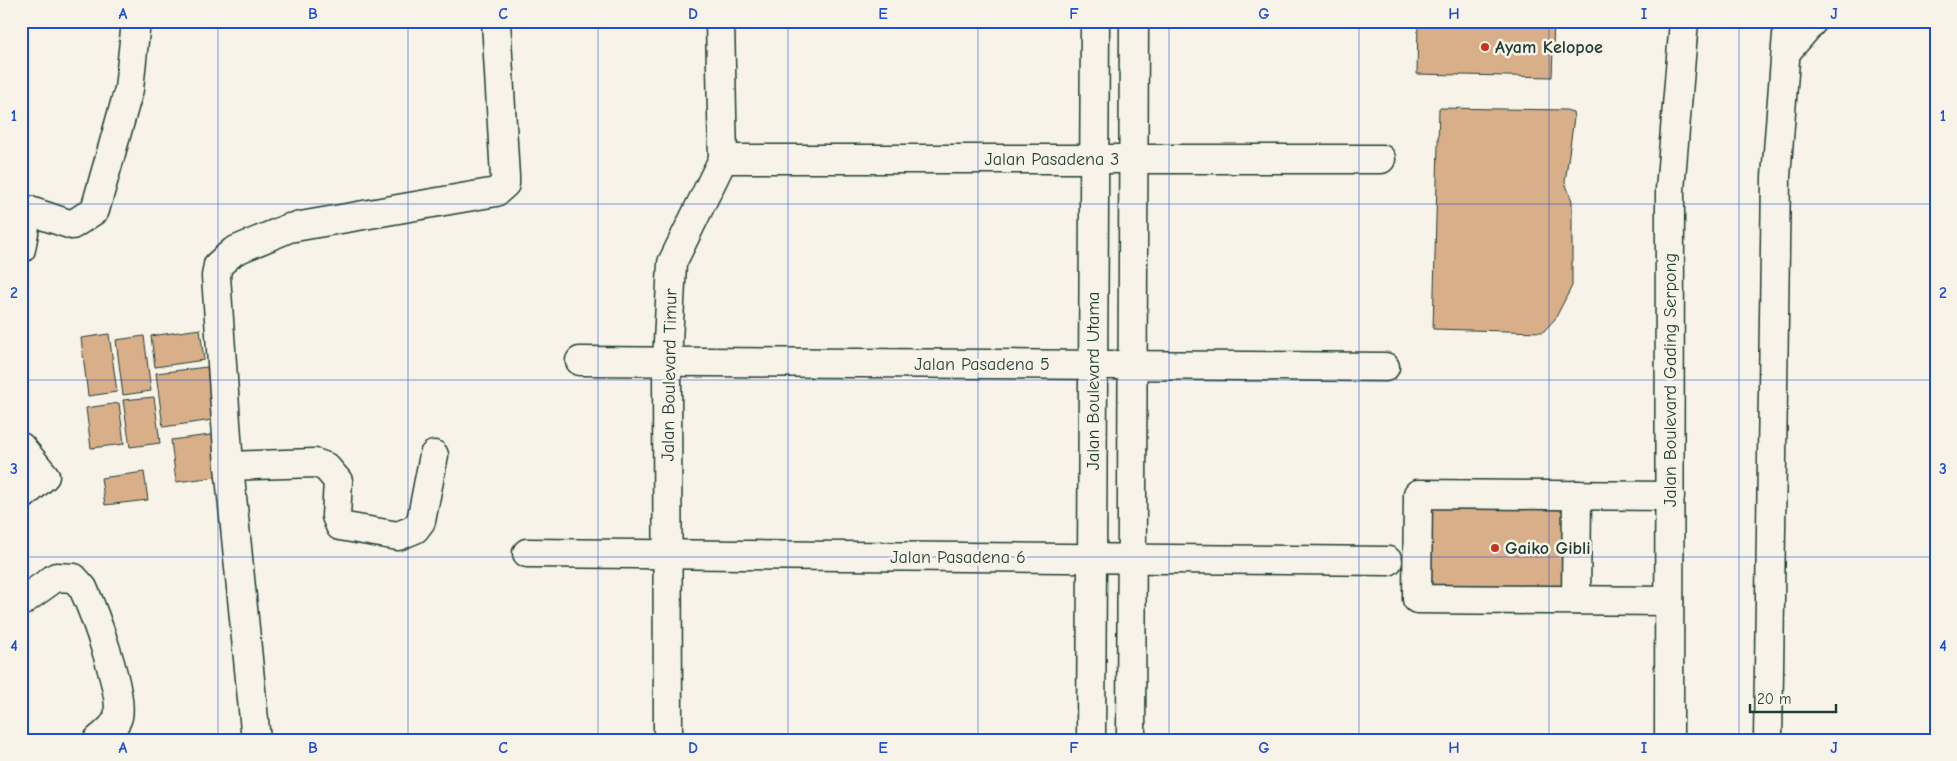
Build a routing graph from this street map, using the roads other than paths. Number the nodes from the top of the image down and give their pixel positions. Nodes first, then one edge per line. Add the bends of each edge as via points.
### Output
1 (136, 21) edge
2 (496, 21) edge
3 (720, 21) edge
4 (1095, 21) edge
5 (1134, 21) edge
6 (1684, 21) edge
7 (1788, 21) edge
8 (1813, 21) edge
9 (1786, 52) junction
10 (723, 159) junction
11 (1094, 159) junction
12 (1134, 159) junction
13 (1381, 159) dead end
14 (25, 209) edge
15 (21, 249) edge
16 (580, 361) dead end
17 (667, 362) junction
18 (1093, 365) junction
19 (1133, 365) junction
20 (1385, 367) dead end
21 (21, 447) edge
22 (434, 455) dead end
23 (229, 466) junction
24 (1577, 495) junction
25 (1670, 496) junction
26 (21, 497) edge
27 (527, 553) dead end
28 (668, 554) junction
29 (1092, 558) junction
30 (1132, 558) junction
31 (1388, 560) dead end
32 (1576, 600) junction
33 (1669, 601) junction
34 (21, 602) edge
35 (101, 737) edge
36 (256, 740) edge
37 (668, 740) edge
38 (1091, 740) edge
39 (1131, 740) edge
40 (1669, 740) edge
41 (1768, 740) edge

1 - 14 street via 129,89 95,210 72,225
2 - 23 street via 505,177 502,188 496,192 289,228 234,251 218,265 216,276
3 - 10 street, Jalan Boulevard Timur
4 - 11 street, Jalan Boulevard Utama
5 - 12 street
6 - 25 street, Jalan Boulevard Gading Serpong via 1670,190
7 - 9 street
8 - 9 street
9 - 41 street via 1776,177
10 - 11 street, Jalan Pasadena 3
10 - 17 street, Jalan Boulevard Timur via 672,263
11 - 12 street, Jalan Pasadena 3
11 - 18 street, Jalan Boulevard Utama
12 - 13 street, Jalan Pasadena 3
12 - 19 street
14 - 15 street
16 - 17 street, Jalan Pasadena 5
17 - 18 street, Jalan Pasadena 5
17 - 28 street, Jalan Boulevard Timur
18 - 19 street, Jalan Pasadena 5
18 - 29 street, Jalan Boulevard Utama
19 - 20 street, Jalan Pasadena 5
19 - 30 street
21 - 26 street via 46,476
22 - 23 street via 421,521 415,529 398,536 340,526 336,516 338,481 326,467 315,463
23 - 36 street
24 - 25 street
24 - 32 street
24 - 32 street via 1418,494 1417,599
25 - 33 street, Jalan Boulevard Gading Serpong
27 - 28 street, Jalan Pasadena 6
28 - 29 street, Jalan Pasadena 6
28 - 37 street, Jalan Boulevard Timur
29 - 30 street, Jalan Pasadena 6
29 - 38 street, Jalan Boulevard Utama
30 - 31 street, Jalan Pasadena 6
30 - 39 street
32 - 33 street
33 - 40 street, Jalan Boulevard Gading Serpong
34 - 35 street via 56,577 74,578 83,588 113,676 119,706 115,724

